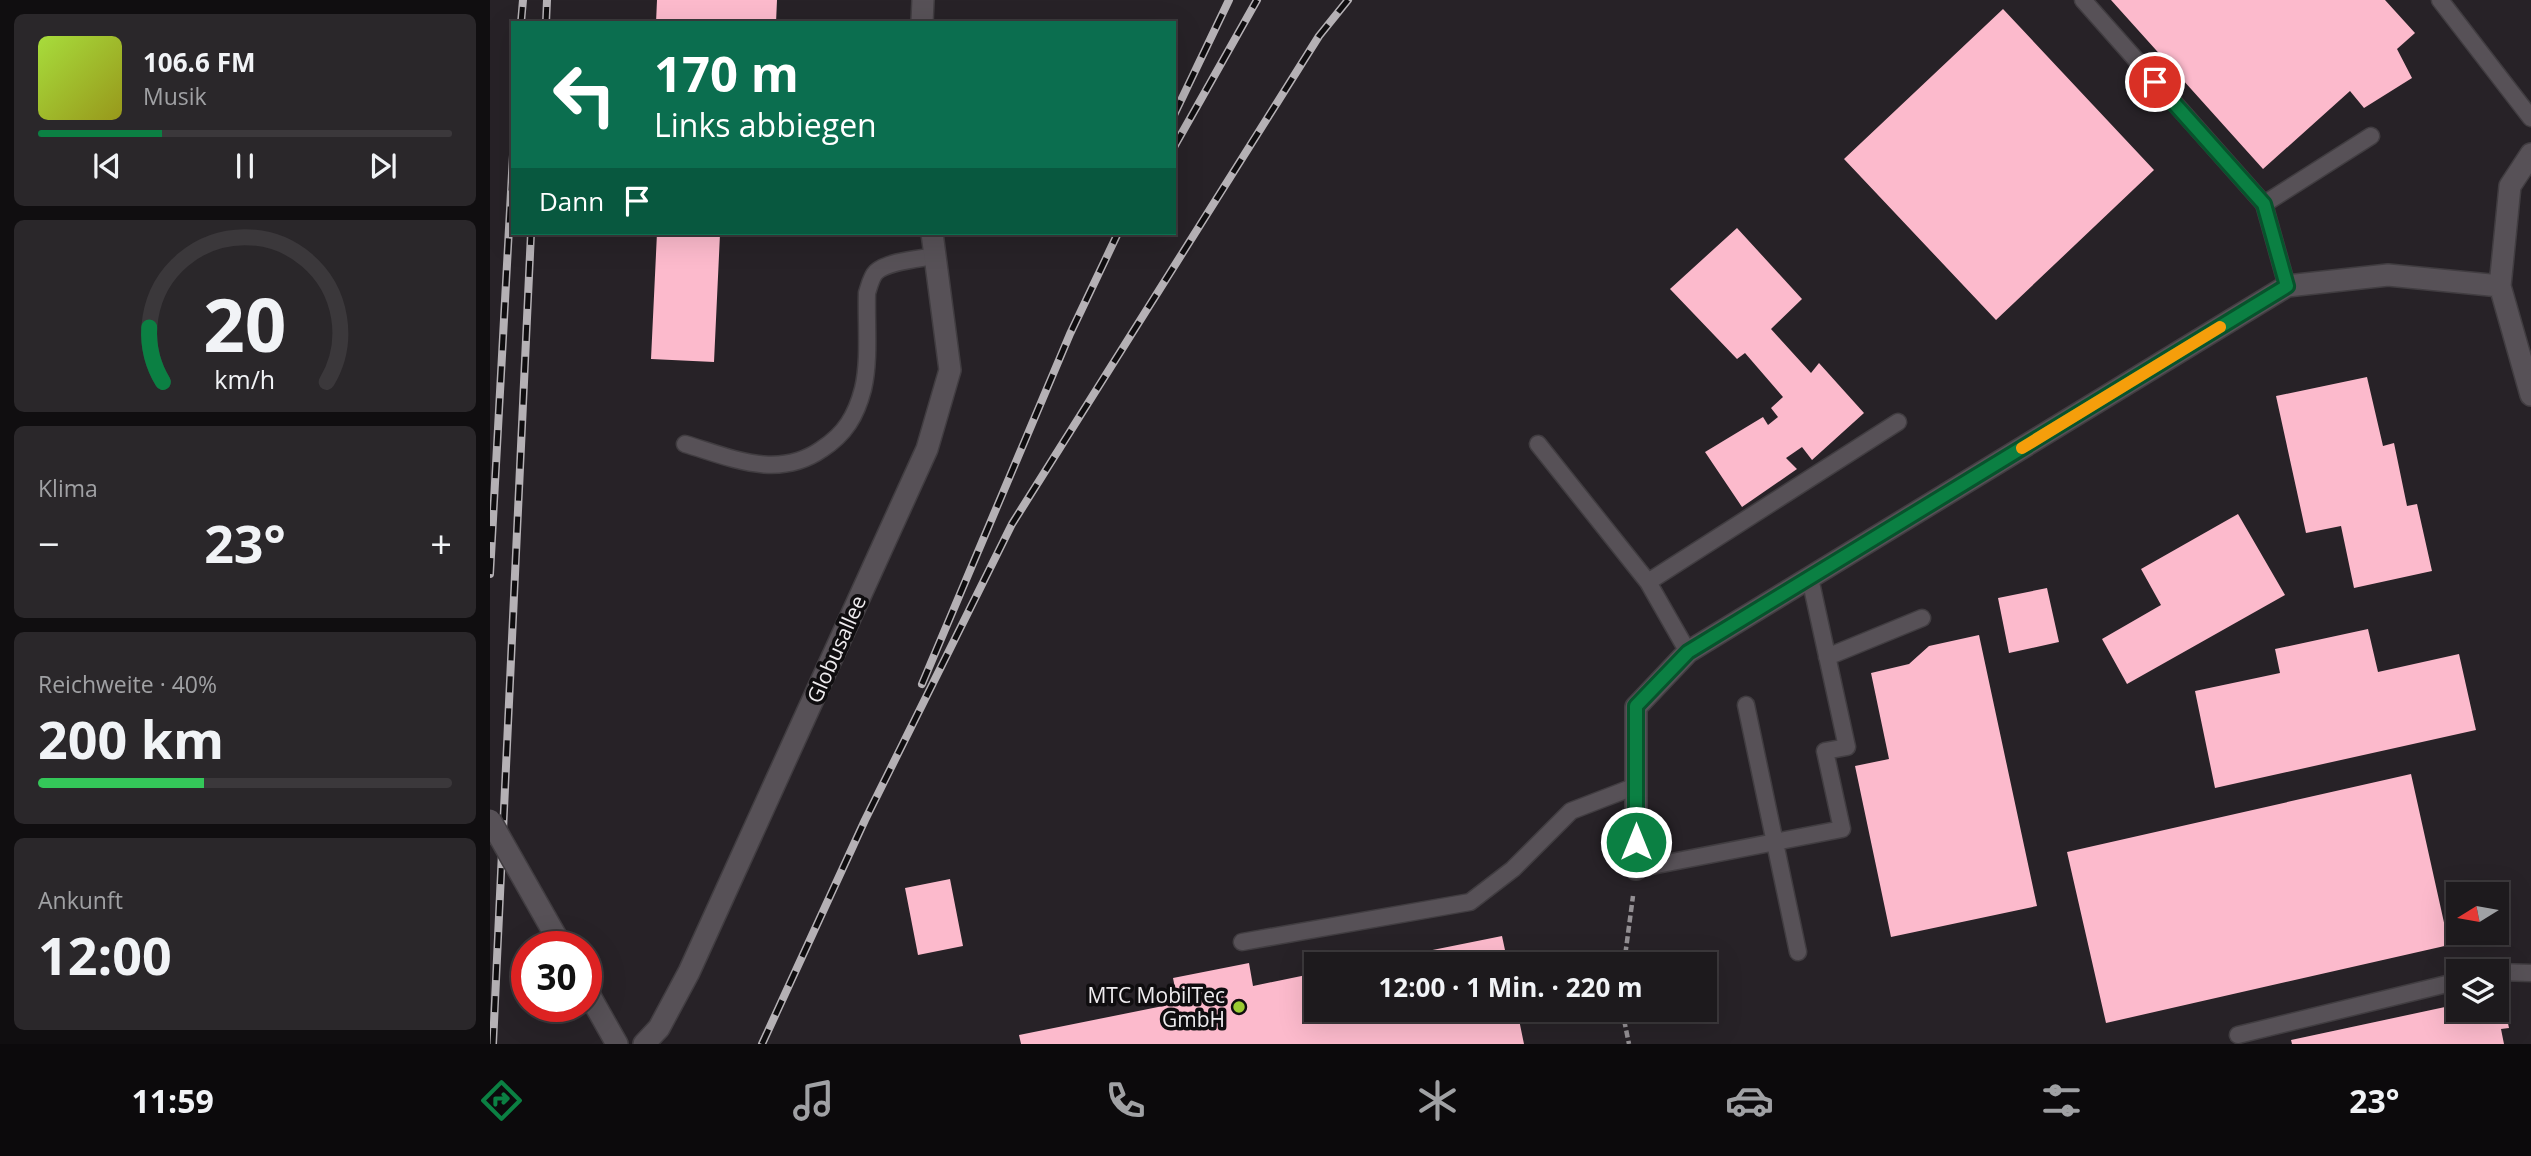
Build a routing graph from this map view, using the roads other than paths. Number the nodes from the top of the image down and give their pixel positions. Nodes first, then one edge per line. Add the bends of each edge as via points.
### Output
1 (923, 0) edge
2 (2083, 0) edge
3 (2440, 0) edge
4 (922, 21) edge
5 (2531, 118) edge
6 (2371, 136) dead end
7 (2531, 154) edge
8 (2264, 204) junction
9 (932, 235) edge
10 (935, 256) junction
11 (2287, 286) junction
12 (2500, 286) junction
13 (2531, 395) edge
14 (1898, 422) dead end
15 (685, 444) dead end
16 (1538, 444) dead end
17 (1810, 578) junction
18 (1648, 582) junction
19 (1922, 618) dead end
20 (1688, 652) junction
21 (1827, 657) junction
22 (1746, 705) dead end
23 (1636, 786) junction
24 (490, 820) edge
25 (1774, 842) junction
26 (1636, 869) joint
27 (553, 931) edge
28 (1242, 942) dead end
29 (1798, 952) dead end
30 (2509, 972) edge
31 (2531, 973) edge
32 (2446, 984) edge
33 (602, 1016) edge
34 (2238, 1035) dead end
35 (617, 1044) edge
36 (644, 1044) edge

1 - 4 street
2 - 8 lane
3 - 5 lane
6 - 8 lane
7 - 12 street via 2510,186
8 - 11 lane
9 - 10 street, Globusallee
10 - 15 lane via 886,267 872,279 867,293 864,387 846,431 826,447 790,465 768,466
10 - 36 street, Globusallee via 950,370 927,449 689,972 659,1028
11 - 12 street via 2388,275
11 - 17 street
12 - 13 street
14 - 18 lane
16 - 18 lane
17 - 20 street
17 - 21 lane
18 - 20 lane
19 - 21 lane
20 - 23 street via 1636,706
21 - 25 lane via 1847,747 1825,751 1842,829
22 - 25 lane
23 - 26 street
23 - 28 lane via 1571,811 1513,869 1470,902
24 - 27 street, bridge
25 - 26 lane
25 - 29 lane
30 - 31 lane
32 - 34 lane
33 - 35 street

